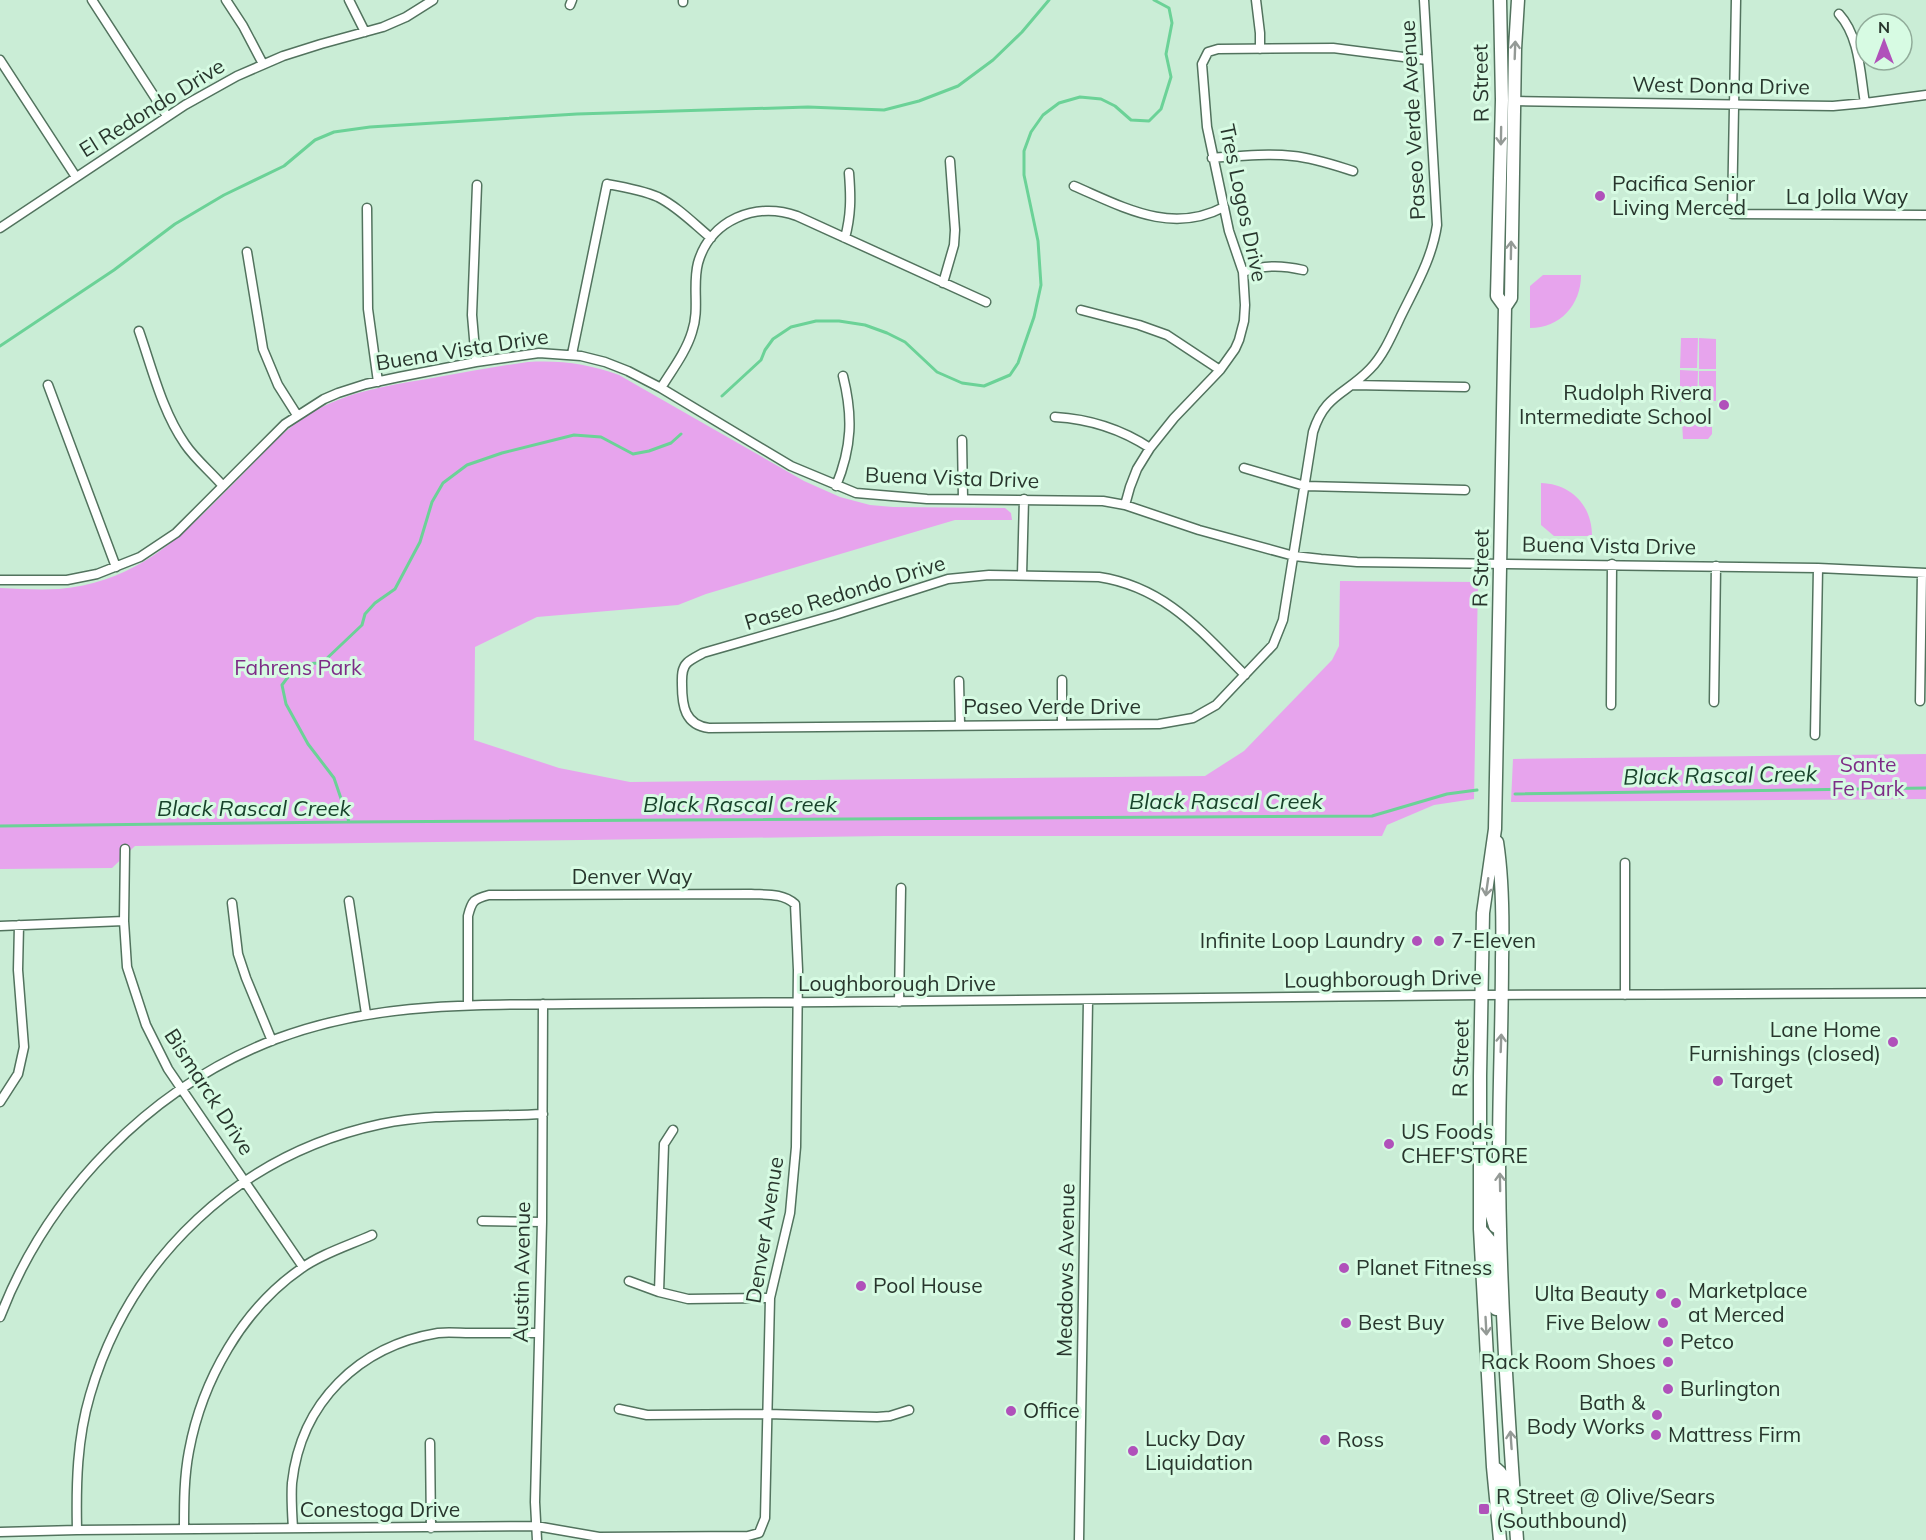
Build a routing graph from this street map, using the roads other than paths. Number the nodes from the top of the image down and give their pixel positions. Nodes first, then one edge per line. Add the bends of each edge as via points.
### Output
1 (92, 0) edge
2 (226, 0) edge
3 (349, 0) edge
4 (433, 0) edge
5 (1256, 0) edge
6 (1424, 0) edge
7 (1500, 0) edge
8 (1518, 0) edge
9 (1736, 0) edge
10 (1839, 14) dead end
11 (365, 32) junction
12 (1260, 49) junction
13 (0, 60) edge
14 (1427, 60) junction
15 (263, 64) junction
16 (1926, 95) edge
17 (1514, 101) junction
18 (1734, 104) junction
19 (1865, 104) junction
20 (167, 116) junction
21 (1212, 158) junction
22 (950, 161) dead end
23 (1353, 171) dead end
24 (849, 173) dead end
25 (76, 177) junction
26 (477, 185) dead end
27 (1074, 186) dead end
28 (1224, 207) junction
29 (366, 208) dead end
30 (1926, 215) edge
31 (0, 228) edge
32 (711, 238) junction
33 (845, 238) junction
34 (247, 252) dead end
35 (1303, 270) dead end
36 (1243, 272) junction
37 (943, 283) junction
38 (986, 302) dead end
39 (1505, 307) junction
40 (1082, 310) dead end
41 (140, 331) dead end
42 (572, 354) junction
43 (476, 362) junction
44 (1220, 370) junction
45 (843, 376) dead end
46 (378, 382) junction
47 (48, 385) dead end
48 (1352, 385) junction
49 (1465, 387) dead end
50 (661, 388) junction
51 (297, 415) junction
52 (1054, 417) dead end
53 (962, 440) dead end
54 (1150, 448) junction
55 (1244, 468) dead end
56 (223, 486) junction
57 (837, 486) junction
58 (1305, 486) junction
59 (1465, 490) dead end
60 (963, 500) junction
61 (1024, 500) junction
62 (1125, 505) junction
63 (1294, 556) junction
64 (1501, 563) junction
65 (1612, 564) junction
66 (1716, 566) junction
67 (116, 567) junction
68 (1818, 568) junction
69 (1924, 573) edge
70 (1022, 575) junction
71 (0, 580) edge
72 (1245, 675) junction
73 (1062, 680) dead end
74 (959, 681) dead end
75 (1920, 701) dead end
76 (1714, 702) dead end
77 (1611, 705) dead end
78 (1062, 724) junction
79 (960, 725) junction
80 (709, 728) joint
81 (1815, 735) dead end
82 (1495, 829) junction
83 (125, 849) dead end
84 (1625, 863) dead end
85 (901, 888) dead end
86 (349, 901) dead end
87 (232, 903) dead end
88 (124, 921) junction
89 (19, 925) junction
90 (0, 926) edge
91 (1926, 993) edge
92 (1482, 995) junction
93 (1502, 995) junction
94 (1625, 995) junction
95 (1088, 1001) junction
96 (899, 1002) junction
97 (797, 1003) junction
98 (543, 1004) junction
99 (468, 1005) junction
100 (366, 1014) junction
101 (272, 1041) junction
102 (182, 1089) junction
103 (0, 1102) edge
104 (543, 1114) junction
105 (673, 1130) dead end
106 (1480, 1147) junction
107 (245, 1181) junction
108 (482, 1221) dead end
109 (542, 1222) junction
110 (1500, 1228) junction
111 (1480, 1229) junction
112 (372, 1235) dead end
113 (303, 1267) junction
114 (629, 1281) dead end
115 (659, 1292) junction
116 (770, 1298) junction
117 (0, 1317) edge
118 (1503, 1323) junction
119 (539, 1333) junction
120 (1489, 1384) junction
121 (619, 1408) dead end
122 (909, 1410) dead end
123 (767, 1414) junction
124 (430, 1443) dead end
125 (1513, 1464) junction
126 (1493, 1467) junction
127 (1516, 1517) junction
128 (536, 1526) junction
129 (430, 1527) junction
130 (293, 1528) junction
131 (184, 1529) junction
132 (77, 1530) junction
133 (0, 1532) edge
134 (759, 1533) joint
135 (537, 1540) edge
136 (1079, 1540) edge
137 (1500, 1540) edge
138 (1517, 1540) edge

1 - 20 street
2 - 15 street
3 - 11 street
4 - 11 street, El Redondo Drive via 393,23
5 - 12 street
6 - 14 street, Paseo Verde Avenue
7 -> 39 street, R Street via 1502,100 1497,296
17 -> 8 street, R Street
9 - 18 street
10 - 19 street via 1852,35
11 - 15 street, El Redondo Drive
12 - 14 street via 1333,48
12 - 21 street, Tres Logos Drive via 1218,49 1208,52 1202,64
13 - 25 street
14 - 48 street, Paseo Verde Avenue via 1435,243 1390,339 1372,368
15 - 20 street, El Redondo Drive
16 - 19 street, West Donna Drive
17 - 18 street, West Donna Drive
39 -> 17 street, R Street via 1511,298
18 - 19 street, West Donna Drive
18 - 30 street, La Jolla Way via 1732,214
20 - 25 street, El Redondo Drive
21 - 23 street via 1293,156
21 - 28 street, Tres Logos Drive
22 - 37 street via 954,245
24 - 33 street via 851,217
25 - 31 street, El Redondo Drive
26 - 43 street via 471,315
27 - 28 street via 1134,211 1163,218 1208,215
28 - 36 street, Tres Logos Drive
29 - 46 street via 368,309
32 - 33 street via 729,221 763,210 788,213
32 - 42 street via 660,198 607,184
32 - 50 street via 698,264 692,331
33 - 37 street
34 - 51 street via 263,349 278,385
35 - 36 street via 1277,266
36 - 44 street, Tres Logos Drive via 1244,321 1235,350
37 - 38 street
39 - 64 street, R Street
40 - 44 street via 1167,335
41 - 56 street via 175,428 186,446
42 - 43 street, Buena Vista Drive via 531,354
42 - 50 street, Buena Vista Drive via 613,364
43 - 46 street, Buena Vista Drive
44 - 54 street, Tres Logos Drive
45 - 57 street via 851,420 846,460
46 - 51 street, Buena Vista Drive via 338,393
47 - 67 street
48 - 49 street
48 - 58 street, Paseo Verde Avenue via 1332,398 1317,420
50 - 57 street, Buena Vista Drive via 791,466
51 - 56 street, Buena Vista Drive
52 - 54 street via 1105,425
53 - 60 street
54 - 62 street, Tres Logos Drive via 1137,469
55 - 58 street
56 - 67 street, Buena Vista Drive via 163,543
57 - 60 street, Buena Vista Drive via 877,496
58 - 59 street
58 - 63 street, Paseo Verde Avenue
60 - 61 street, Buena Vista Drive
61 - 62 street, Buena Vista Drive
61 - 70 street
62 - 63 street, Buena Vista Drive
63 - 64 street, Buena Vista Drive via 1357,562
63 - 72 street, Paseo Verde Drive via 1283,620 1273,645
64 - 65 street, Buena Vista Drive
64 - 82 street, R Street
65 - 66 street, Buena Vista Drive
65 - 77 street
66 - 68 street, Buena Vista Drive
66 - 76 street
67 - 71 street, Buena Vista Drive via 67,580
68 - 69 street, Buena Vista Drive
68 - 81 street
69 - 75 street
70 - 72 street, Paseo Redondo Drive via 1099,577 1145,590 1201,630
70 - 80 street, Paseo Redondo Drive via 948,579 703,653 683,668 682,699 690,718
72 - 78 street, Paseo Verde Drive via 1216,705 1193,718 1159,724
73 - 78 street
74 - 79 street
78 - 79 street, Paseo Verde Drive
79 - 80 street, Paseo Verde Drive
82 -> 92 street, R Street via 1483,913
82 - 93 street, R Street via 1501,870
83 - 88 street, Bismarck Drive
84 - 94 street
85 - 96 street
86 - 100 street
87 - 101 street via 238,954
88 - 89 street
88 - 102 street, Bismarck Drive via 127,967 138,1004 153,1040
89 - 90 street
89 - 103 street via 24,1047 18,1074
91 - 94 street, Loughborough Drive
92 - 93 street, Loughborough Drive
92 - 95 street, Loughborough Drive
92 - 106 street, R Street
93 - 94 street, Loughborough Drive
110 -> 93 street, R Street
95 - 96 street, Loughborough Drive
95 - 136 street, Meadows Avenue
96 - 97 street, Loughborough Drive
97 - 98 street, Loughborough Drive
97 - 99 street, Denver Way via 795,904 788,898 751,894 489,895 476,899 468,916
97 - 116 street, Denver Avenue via 795,1162 790,1213
98 - 99 street, Loughborough Drive
98 - 104 street, Austin Avenue
99 - 100 street, Loughborough Drive
100 - 101 street, Loughborough Drive
101 - 102 street, Loughborough Drive via 229,1060
102 - 107 street, Bismarck Drive
102 - 117 street, Loughborough Drive via 126,1133 72,1190 21,1270
104 - 107 street via 416,1118 379,1125 309,1146
104 - 109 street, Austin Avenue
105 - 115 street via 664,1144
106 - 110 street via 1488,1161 1491,1217
106 - 111 street, R Street
107 - 113 street, Bismarck Drive
107 - 132 street via 191,1224 164,1252 120,1318 90,1394 83,1424 76,1489
108 - 109 street
109 - 119 street, Austin Avenue
110 - 118 street, R Street
111 - 118 street via 1490,1241 1495,1305
111 -> 120 street, R Street
112 - 113 street
113 - 131 street via 248,1321 212,1378 188,1452
114 - 115 street
115 - 116 street via 688,1299
116 - 123 street, Denver Avenue
125 -> 118 street, R Street
119 - 128 street, Austin Avenue
119 - 130 street via 440,1333 403,1341 370,1357 342,1378 320,1405 300,1446 292,1483
120 - 125 street via 1496,1396 1500,1455 1503,1461
120 - 126 street, R Street
121 - 123 street via 646,1415
122 - 123 street via 877,1417
123 - 134 street, Denver Avenue via 765,1518
124 - 129 street
125 - 127 street, R Street
126 - 127 street via 1503,1476 1509,1508
126 - 137 street, R Street
127 - 138 street, R Street
128 - 129 street, Conestoga Drive
128 - 134 street, Conestoga Drive via 599,1537
128 - 135 street, Austin Avenue
129 - 130 street, Conestoga Drive
130 - 131 street, Conestoga Drive
131 - 132 street, Conestoga Drive
132 - 133 street, Conestoga Drive

